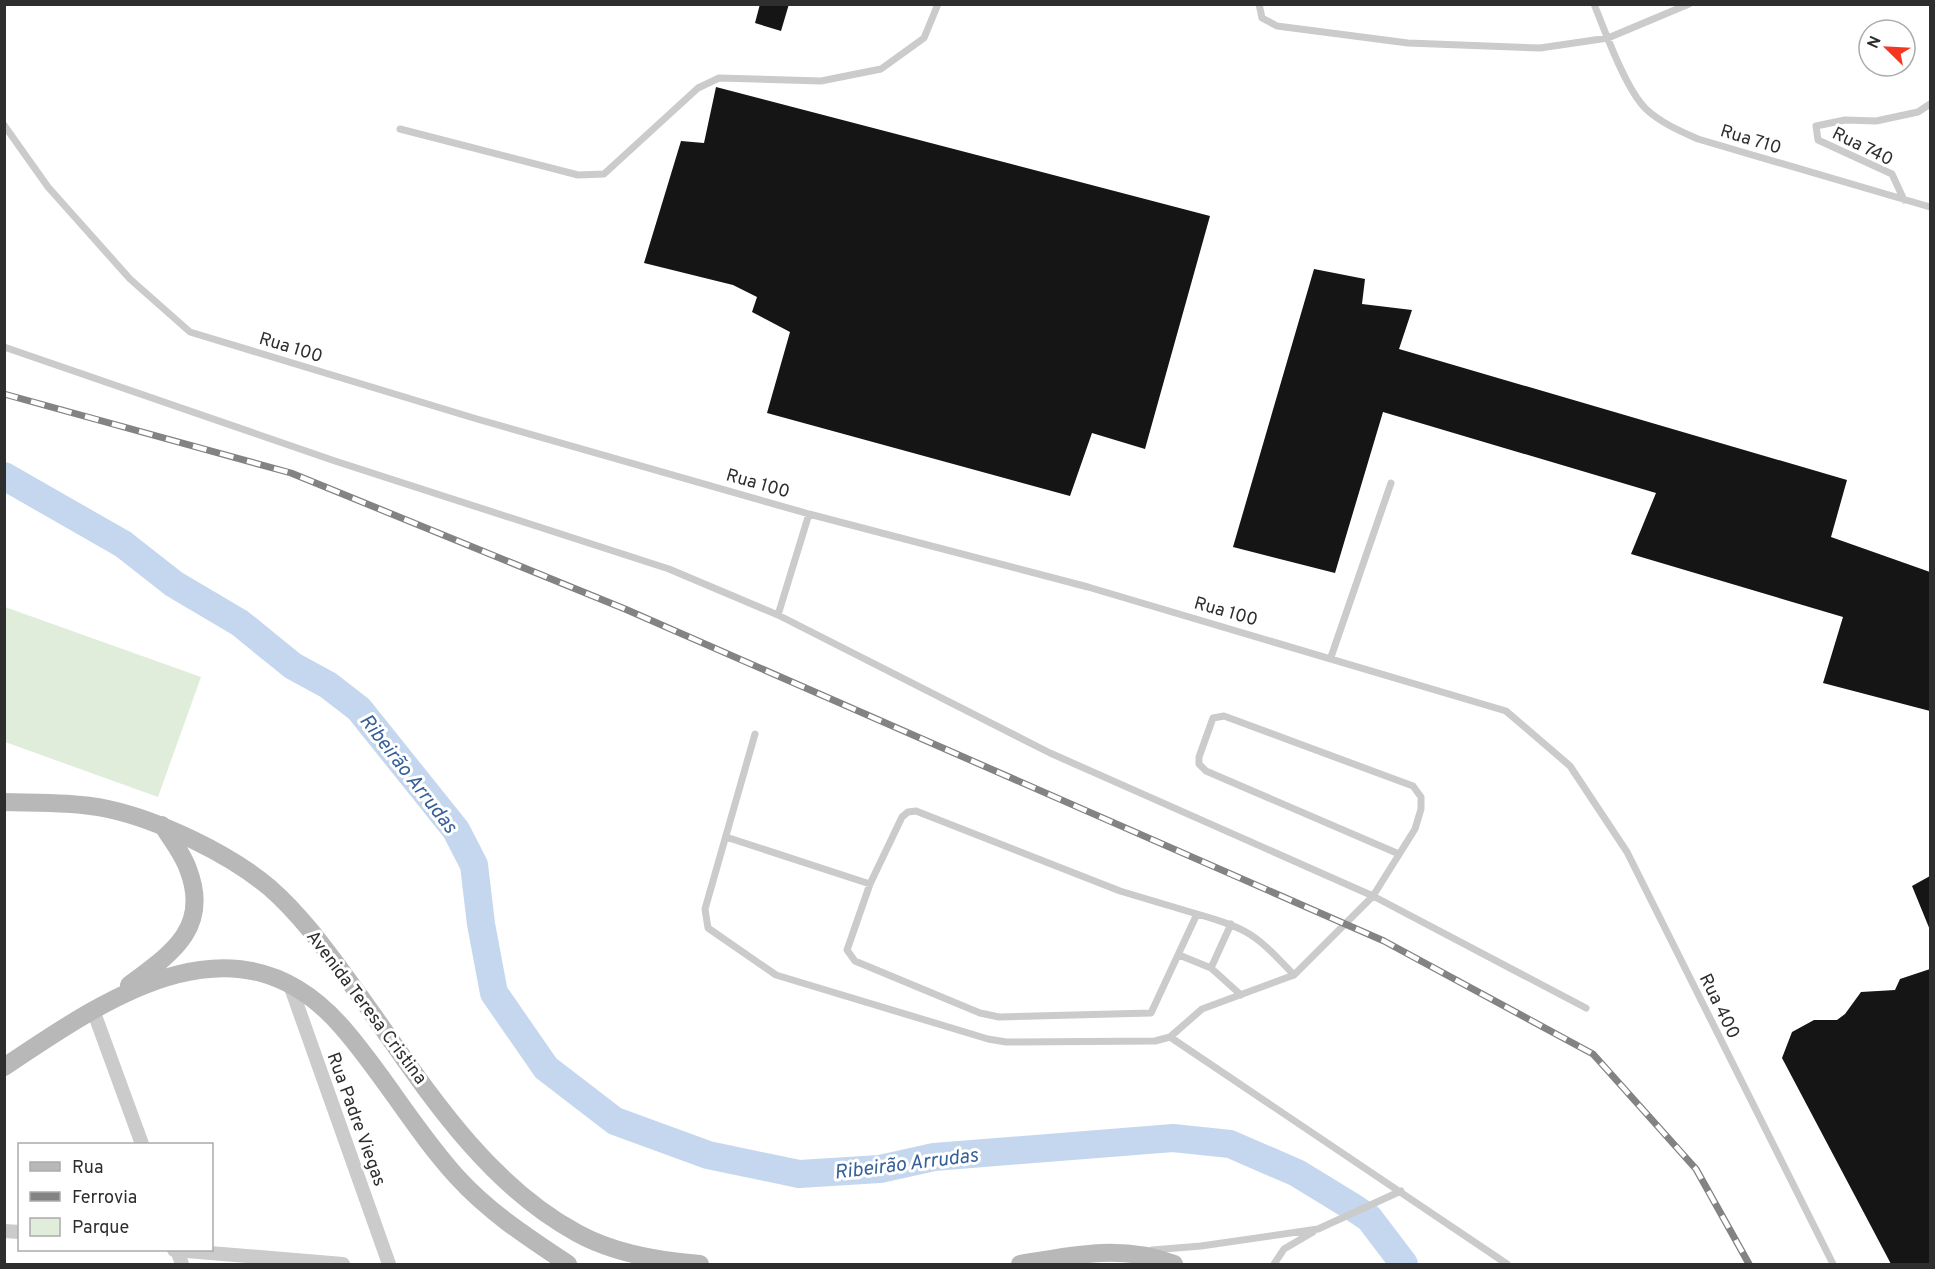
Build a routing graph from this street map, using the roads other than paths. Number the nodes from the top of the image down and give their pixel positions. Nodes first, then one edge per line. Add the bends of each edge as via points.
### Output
1 (938, 4) edge
2 (1259, 4) edge
3 (1594, 4) edge
4 (1689, 4) edge
5 (1608, 38) junction
6 (1930, 104) edge
7 (4, 125) edge
8 (400, 129) dead end
9 (1904, 200) junction
10 (1930, 207) edge
11 (4, 347) edge
12 (1391, 483) dead end
13 (810, 514) junction
14 (778, 615) junction
15 (1331, 657) junction
16 (755, 735) dead end
17 (1570, 766) joint
18 (4, 802) edge
19 (162, 825) junction
20 (726, 837) junction
21 (1400, 854) junction
22 (870, 884) junction
23 (1373, 896) junction
24 (1197, 914) junction
25 (1231, 924) junction
26 (1179, 955) junction
27 (1211, 968) junction
28 (1294, 975) junction
29 (290, 986) junction
30 (1241, 994) junction
31 (100, 1006) junction
32 (1586, 1008) dead end
33 (1170, 1036) junction
34 (4, 1066) edge
35 (142, 1143) edge
36 (1401, 1191) junction
37 (1318, 1229) junction
38 (188, 1251) edge
39 (1130, 1252) junction
40 (343, 1264) edge
41 (389, 1264) edge
42 (568, 1264) edge
43 (700, 1264) edge
44 (1020, 1264) edge
45 (1173, 1264) edge
46 (1274, 1264) edge
47 (1507, 1264) edge
48 (1833, 1264) edge

1 - 8 lane via 924,38 881,69 821,81 719,78 699,88 604,174 578,175
2 - 5 lane via 1262,18 1277,26 1408,43 1540,48
3 - 5 lane, Rua 710
4 - 5 lane
5 - 9 lane, Rua 710 via 1644,108 1668,126 1698,139
6 - 9 lane, Rua 740 via 1918,112 1876,121 1845,120 1816,126 1818,140 1892,174
7 - 13 lane, Rua 100 via 48,187 130,279 190,332
9 - 10 lane, Rua 710
11 - 14 lane via 335,461 669,569
12 - 15 lane
13 - 14 lane
13 - 15 lane, Rua 100 via 1088,587
14 - 23 lane via 1050,753
15 - 17 lane, Rua 100 via 1506,711
16 - 20 lane
17 - 48 lane, Rua 400 via 1627,852
18 - 19 main road, Avenida Teresa Cristina via 108,809
19 - 31 main road via 188,869 196,902 188,933 173,952
19 - 43 main road, Avenida Teresa Cristina via 269,887 310,929 454,1126 515,1191 578,1234 630,1252
20 - 22 lane
20 - 33 lane via 705,909 708,928 776,975 1006,1042 1155,1041
21 - 21 lane via 1206,771 1199,764 1199,757 1212,718 1224,716 1413,786 1421,797 1421,809 1415,830
21 - 23 lane
22 - 24 lane via 902,817 916,810 1120,891
22 - 26 lane via 848,944 847,950 855,961 980,1013 999,1017 1147,1014 1154,1008
23 - 28 lane
23 - 32 lane
24 - 25 lane
24 - 26 lane
25 - 27 lane
25 - 28 lane via 1261,940
26 - 27 lane
27 - 30 lane
28 - 30 lane
29 - 31 main road, Avenida Teresa Cristina via 246,969 185,970
29 - 41 street, Rua Padre Viegas
29 - 42 main road, Avenida Teresa Cristina via 341,1025 459,1179 499,1217
30 - 33 lane via 1202,1009
31 - 34 main road, Avenida Teresa Cristina
31 - 35 street
33 - 36 lane
36 - 37 lane
36 - 47 lane
37 - 39 lane
37 - 46 lane via 1284,1249
38 - 40 street
39 - 44 main road via 1079,1253
39 - 45 main road

